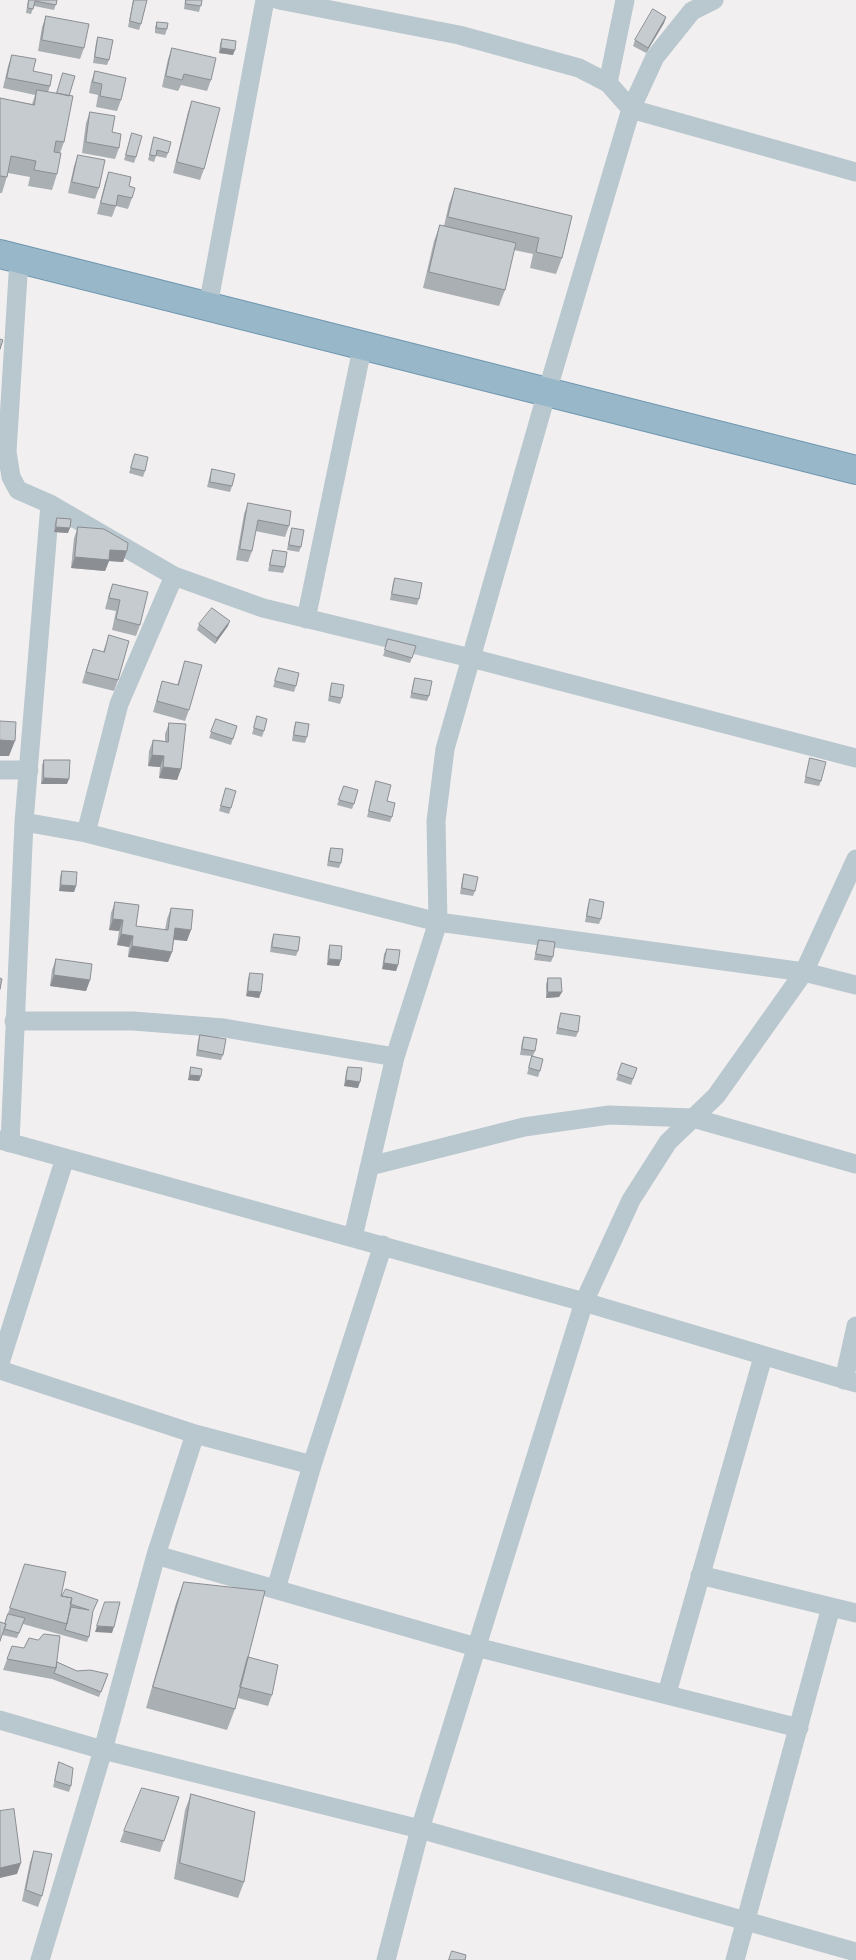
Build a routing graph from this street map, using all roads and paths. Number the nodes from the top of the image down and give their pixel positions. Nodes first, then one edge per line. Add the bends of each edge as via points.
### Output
1 (265, 0) edge
2 (279, 0) edge
3 (625, 0) edge
4 (714, 0) edge
5 (608, 83) junction
6 (631, 109) junction
7 (856, 172) edge
8 (10, 257) edge
9 (208, 306) junction
10 (362, 344) junction
11 (546, 392) junction
12 (856, 470) edge
13 (50, 504) junction
14 (174, 576) junction
15 (306, 619) junction
16 (471, 658) junction
17 (856, 758) edge
18 (0, 770) edge
19 (29, 770) junction
20 (24, 822) junction
21 (86, 833) junction
22 (856, 859) edge
23 (438, 922) junction
24 (804, 972) junction
25 (856, 985) edge
26 (14, 1021) junction
27 (396, 1057) junction
28 (693, 1118) junction
29 (5, 1141) edge
30 (65, 1158) junction
31 (856, 1164) edge
32 (370, 1166) junction
33 (353, 1237) junction
34 (383, 1245) junction
35 (584, 1302) junction
36 (856, 1326) edge
37 (763, 1357) junction
38 (0, 1363) edge
39 (0, 1370) edge
40 (850, 1382) edge
41 (195, 1434) junction
42 (312, 1465) junction
43 (156, 1555) junction
44 (700, 1575) junction
45 (276, 1589) junction
46 (831, 1607) junction
47 (856, 1613) edge
48 (476, 1647) junction
49 (667, 1694) junction
50 (0, 1720) edge
51 (799, 1728) junction
52 (104, 1750) junction
53 (420, 1830) junction
54 (748, 1920) junction
55 (856, 1952) edge
56 (40, 1960) edge
57 (386, 1960) edge
58 (735, 1960) edge

1 - 9 street
2 - 5 street via 459,35 579,68
3 - 5 street
4 - 6 street via 692,11 655,57
5 - 6 street
6 - 7 street
6 - 11 street
8 - 9 highway
8 - 13 street via 8,460 11,477 18,490
9 - 10 highway
10 - 11 highway
10 - 15 street
11 - 12 highway
11 - 16 street
13 - 14 street
13 - 19 street
14 - 15 street via 263,608
14 - 21 street via 119,704
15 - 16 street
16 - 17 street
16 - 23 street via 445,749 436,821
18 - 19 street
19 - 20 street
20 - 21 street
20 - 26 street
21 - 23 street
22 - 24 street
23 - 24 street
23 - 27 street
24 - 25 street
24 - 28 street via 716,1096
26 - 27 street via 133,1021 224,1028
26 - 29 street
27 - 32 street
28 - 31 street
28 - 32 street via 609,1116 524,1127
28 - 35 street via 668,1142 631,1200
29 - 30 street
30 - 33 street
30 - 38 street
32 - 33 street
33 - 34 street
34 - 35 street
34 - 42 street
35 - 37 street
35 - 48 street
36 - 40 street
37 - 40 street
37 - 44 street
39 - 41 street
41 - 42 street
41 - 43 street
42 - 45 street
43 - 45 street
43 - 52 street
44 - 46 street
44 - 49 street
45 - 48 street
46 - 47 street
46 - 51 street
48 - 49 street
48 - 53 street
49 - 51 street
50 - 52 street
51 - 54 street
52 - 53 street
52 - 56 street
53 - 54 street
53 - 57 street
54 - 55 street
54 - 58 street

